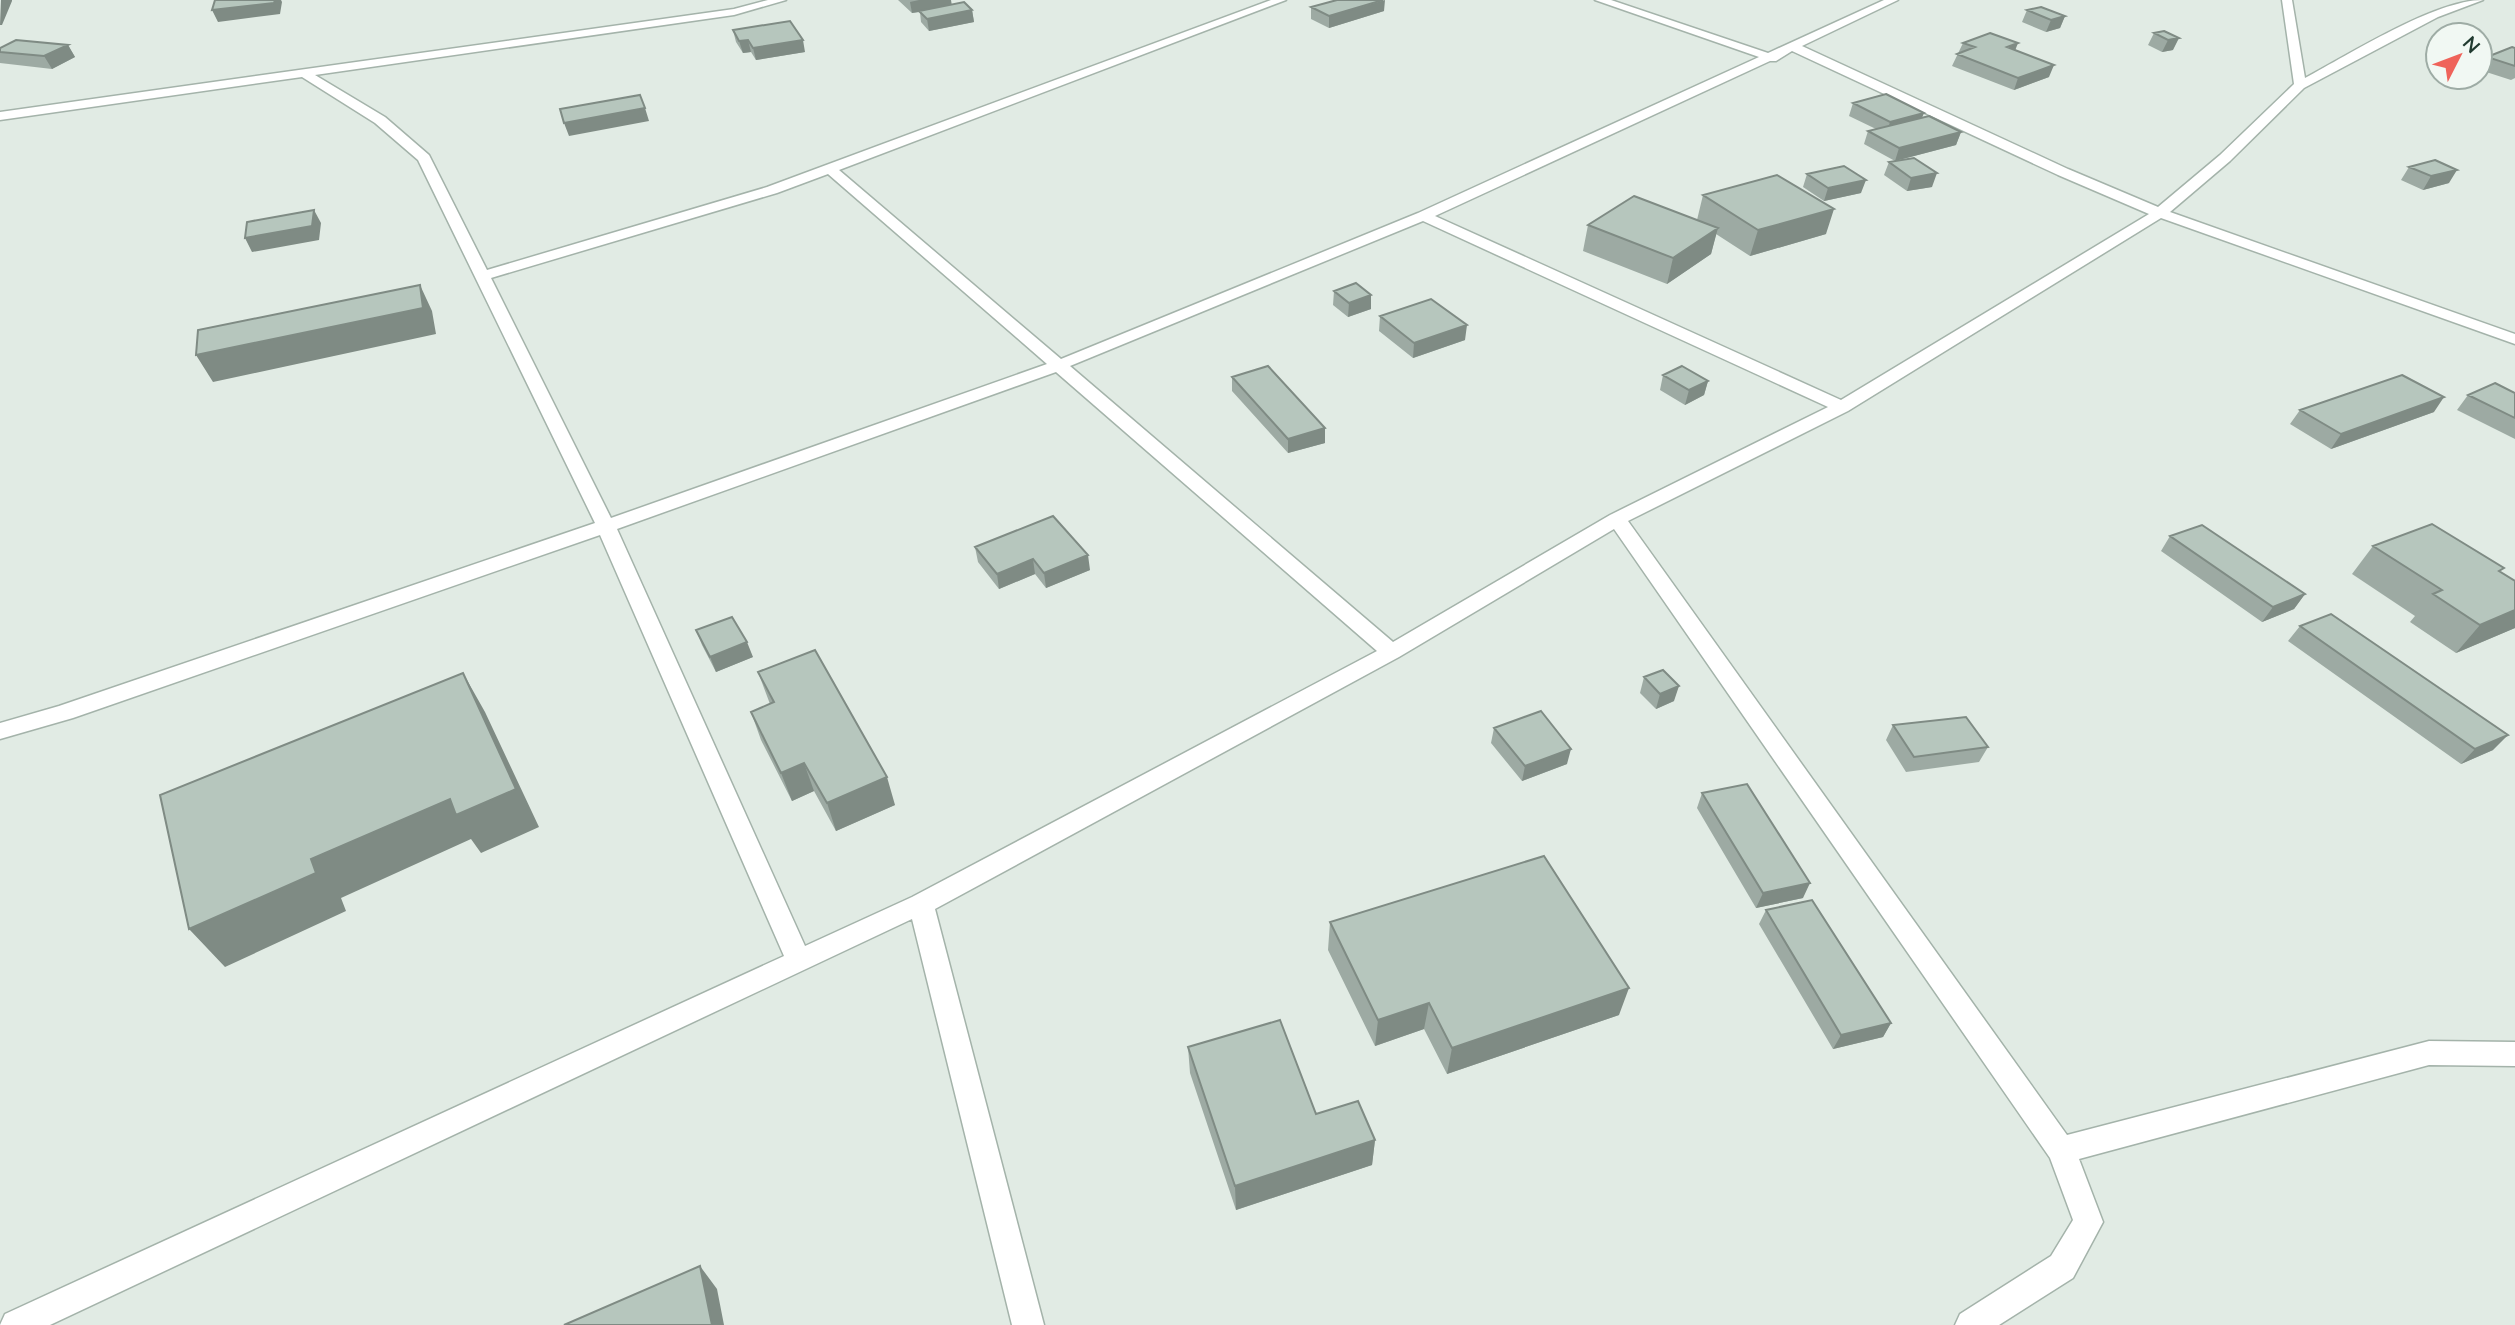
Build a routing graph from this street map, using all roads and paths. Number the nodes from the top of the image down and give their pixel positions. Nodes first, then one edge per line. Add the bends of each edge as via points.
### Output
1 (781, 0) edge
2 (1280, 0) edge
3 (1600, 0) edge
4 (1893, 0) edge
5 (2287, 0) edge
6 (2478, 0) edge
7 (1794, 47) junction
8 (1772, 58) junction
9 (302, 72) junction
10 (2300, 85) junction
11 (0, 116) edge
12 (829, 168) junction
13 (2160, 213) junction
14 (1423, 216) junction
15 (483, 276) junction
16 (2515, 339) edge
17 (1057, 366) junction
18 (1842, 407) junction
19 (1618, 519) junction
20 (606, 526) junction
21 (1392, 652) junction
22 (0, 731) edge
23 (921, 904) junction
24 (800, 962) junction
25 (2515, 1054) edge
26 (2061, 1150) junction
27 (16, 1325) edge
28 (1028, 1325) edge
29 (1972, 1325) edge

1 - 9 street via 734,12
2 - 12 street
3 - 8 street
4 - 7 street
5 - 10 street
6 - 10 street via 2434,15
7 - 8 street
7 - 13 street
8 - 14 street
9 - 11 street
9 - 15 street via 380,120 424,158
10 - 13 street
12 - 15 street via 676,221
12 - 17 street
13 - 16 street
13 - 18 street
14 - 17 street
14 - 18 street
15 - 20 street
17 - 20 street
17 - 21 street
18 - 19 street
19 - 21 street
19 - 26 street
20 - 22 street
20 - 24 street
21 - 23 street
23 - 24 street
23 - 28 street
24 - 27 street
25 - 26 street via 2429,1053
26 - 29 street via 2088,1222 2062,1267

